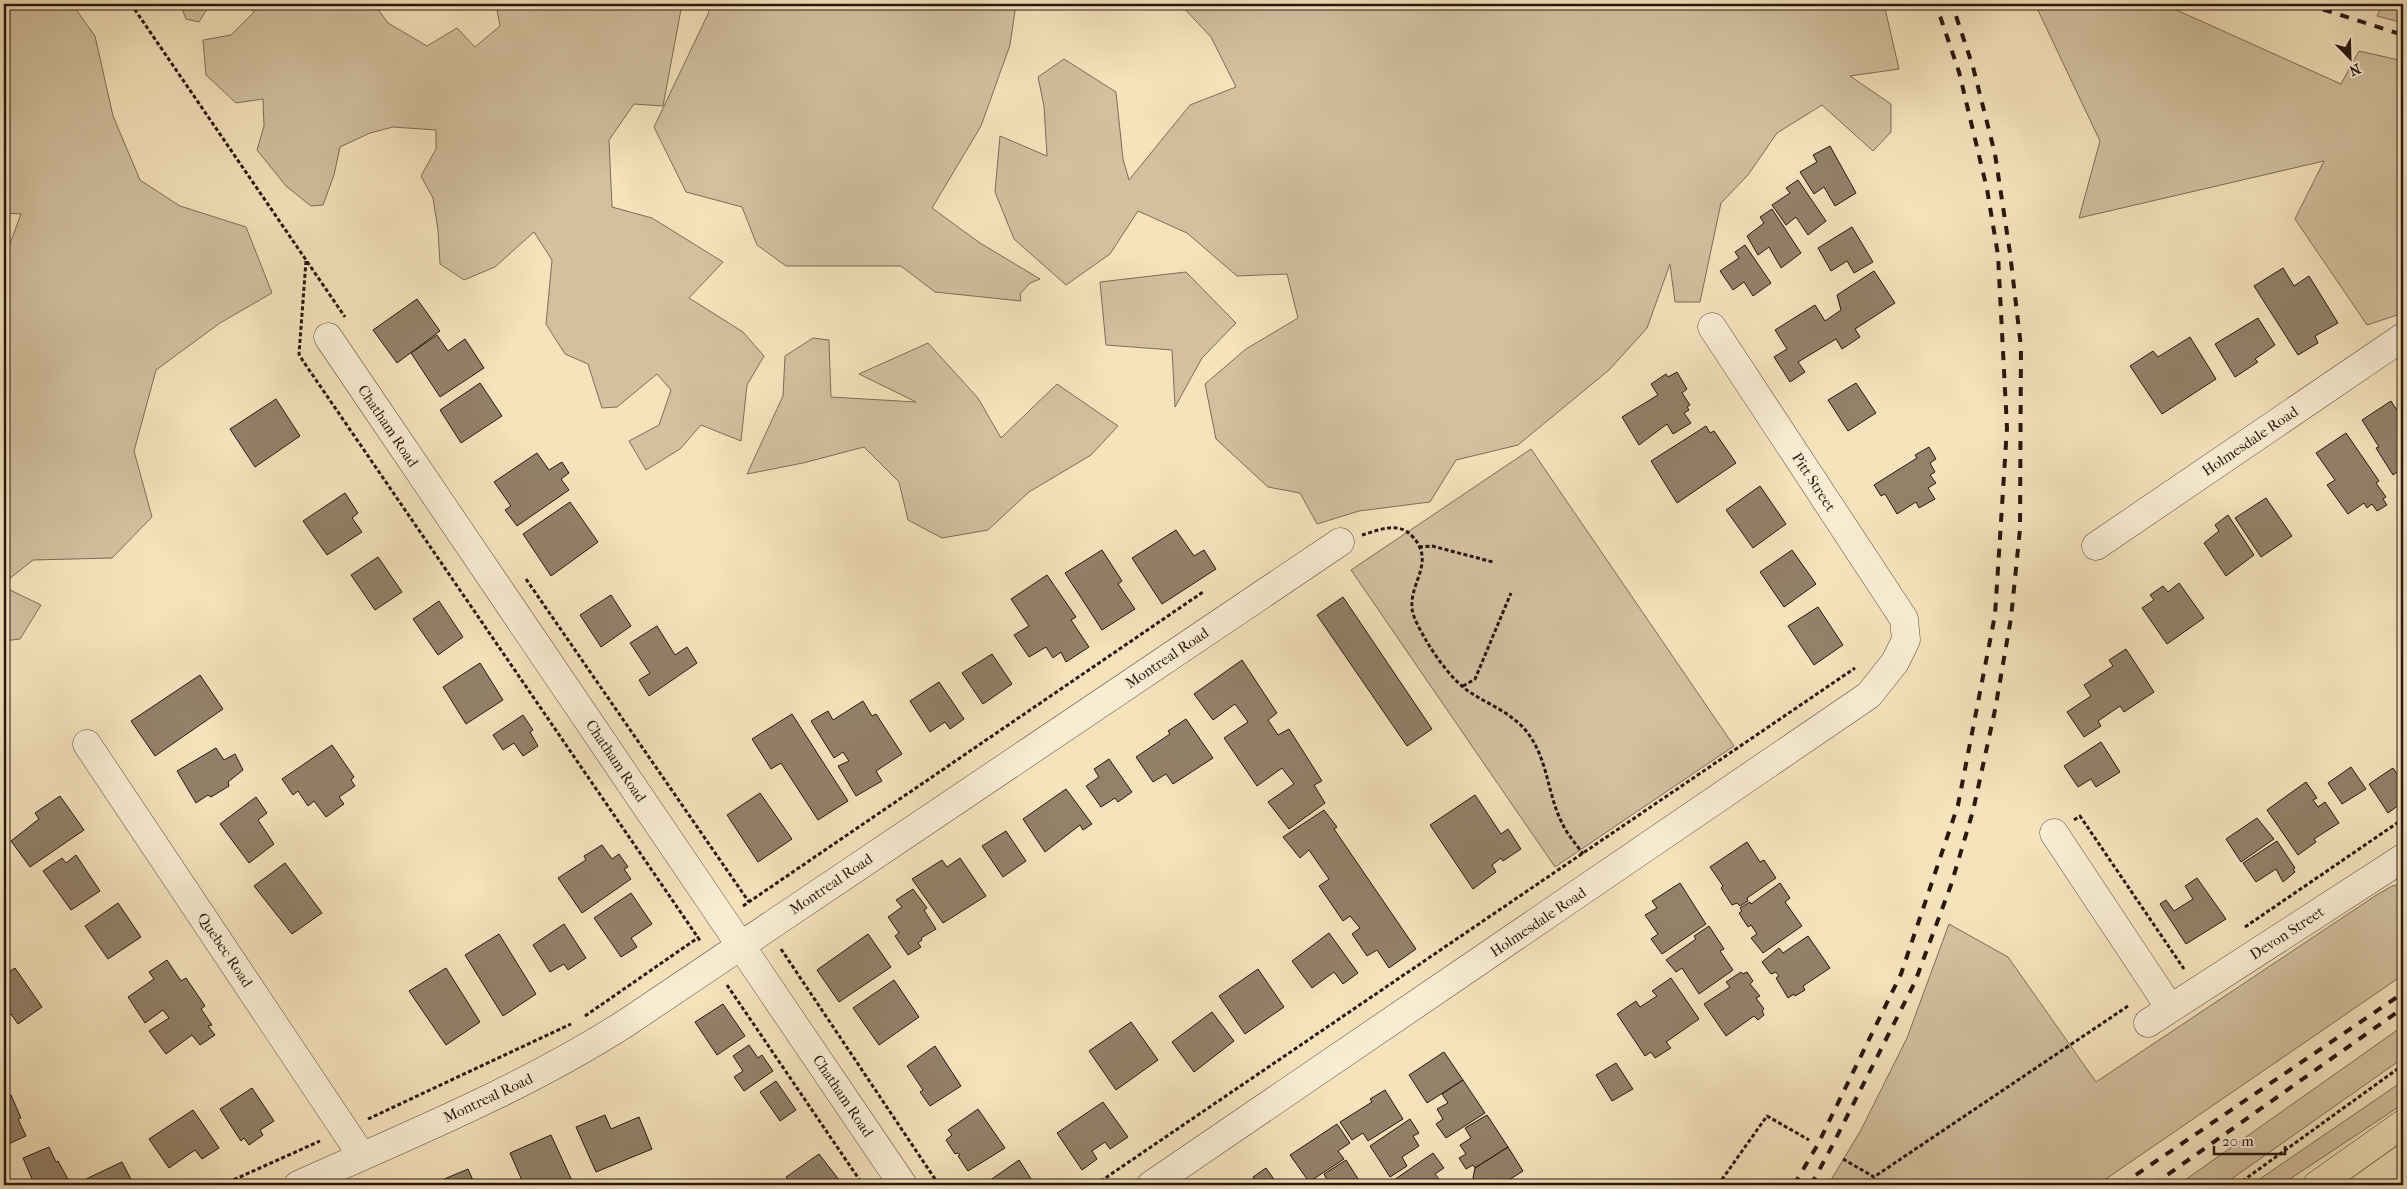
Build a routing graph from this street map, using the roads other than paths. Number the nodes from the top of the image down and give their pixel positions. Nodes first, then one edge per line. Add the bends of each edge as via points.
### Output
1 (1712, 327) dead end
2 (328, 337) dead end
3 (2403, 337) edge
4 (1340, 542) road end
5 (2096, 546) dead end
6 (1906, 640) joint
7 (87, 744) dead end
8 (2054, 833) road end
9 (2403, 858) edge
10 (741, 946) junction
11 (2164, 997) junction
12 (2148, 1023) dead end
13 (2403, 1124) edge
14 (362, 1156) junction
15 (298, 1185) edge
16 (903, 1185) edge
17 (1151, 1185) edge
18 (2317, 1185) edge

1 - 6 street, Pitt Street via 1904,619
2 - 10 street, Chatham Road
3 - 5 street, Holmesdale Road
4 - 10 street, Montreal Road
6 - 17 street, Holmesdale Road via 1895,662 1869,695
7 - 14 street, Quebec Road
8 - 11 street
9 - 11 street, Devon Street
10 - 14 street, Montreal Road via 576,1055
10 - 16 street, Chatham Road
11 - 12 street, Devon Street
13 - 18 highway
14 - 15 street, Montreal Road

